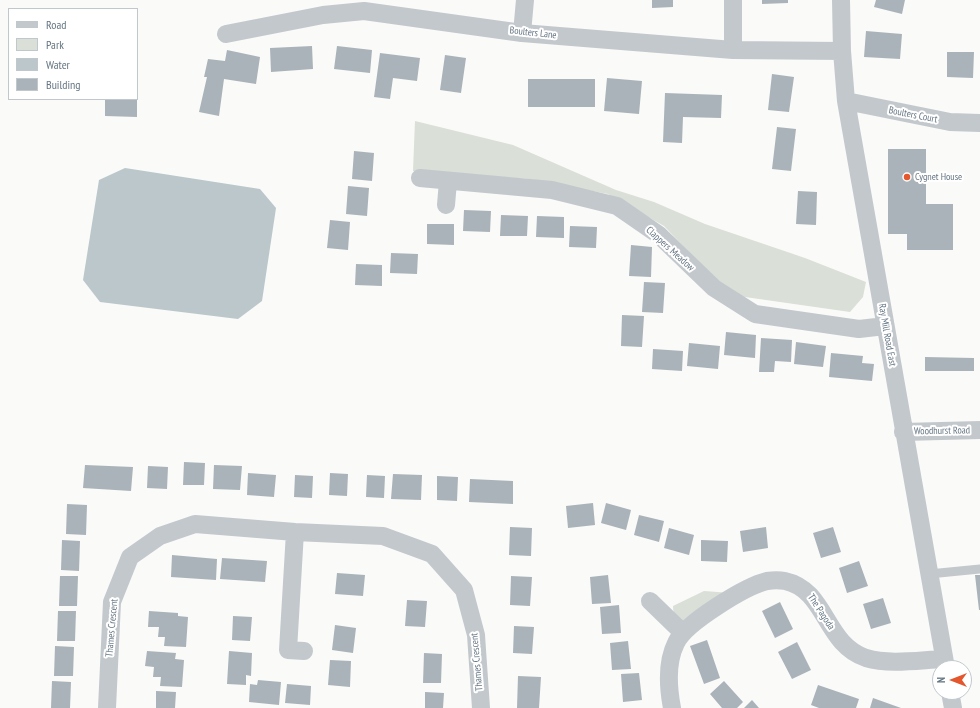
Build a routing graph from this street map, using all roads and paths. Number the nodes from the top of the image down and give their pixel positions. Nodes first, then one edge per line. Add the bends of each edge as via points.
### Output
1 (525, 0) edge
2 (733, 0) edge
3 (841, 0) edge
4 (522, 33) junction
5 (226, 34) dead end
6 (733, 50) junction
7 (842, 51) junction
8 (846, 101) junction
9 (980, 123) edge
10 (420, 178) dead end
11 (448, 181) junction
12 (446, 205) dead end
13 (885, 326) junction
14 (980, 430) edge
15 (903, 432) junction
16 (295, 532) junction
17 (980, 569) edge
18 (929, 574) junction
19 (650, 601) dead end
20 (682, 632) junction
21 (293, 655) dead end
22 (944, 660) edge
23 (932, 662) edge
24 (107, 708) edge
25 (481, 708) edge
26 (672, 708) edge

1 - 4 street
2 - 6 street
3 - 7 street, Ray Mill Road East
4 - 5 street, Boulters Lane via 364,11 323,15
4 - 6 street, Boulters Lane
6 - 7 street, Boulters Lane
7 - 8 street, Ray Mill Road East
8 - 9 street, Boulters Court via 950,122
8 - 13 street, Ray Mill Road East
10 - 11 street, Clappers Meadow
11 - 12 street
11 - 13 street, Clappers Meadow via 552,190 617,206 659,235 714,288 755,314 859,329
13 - 15 street, Ray Mill Road East
14 - 15 street, Woodhurst Road
15 - 18 street, Ray Mill Road East
16 - 21 street
16 - 24 street, Thames Crescent via 195,524 160,536 130,557 112,602
16 - 25 street, Thames Crescent via 383,536 432,554 464,590 476,635
17 - 18 lane
18 - 22 street, Ray Mill Road East
19 - 20 street
20 - 23 street, The Pagoda via 749,588 767,581 785,581 803,588 810,594 837,636 855,653 878,660
20 - 26 street, The Pagoda via 676,642 668,678

